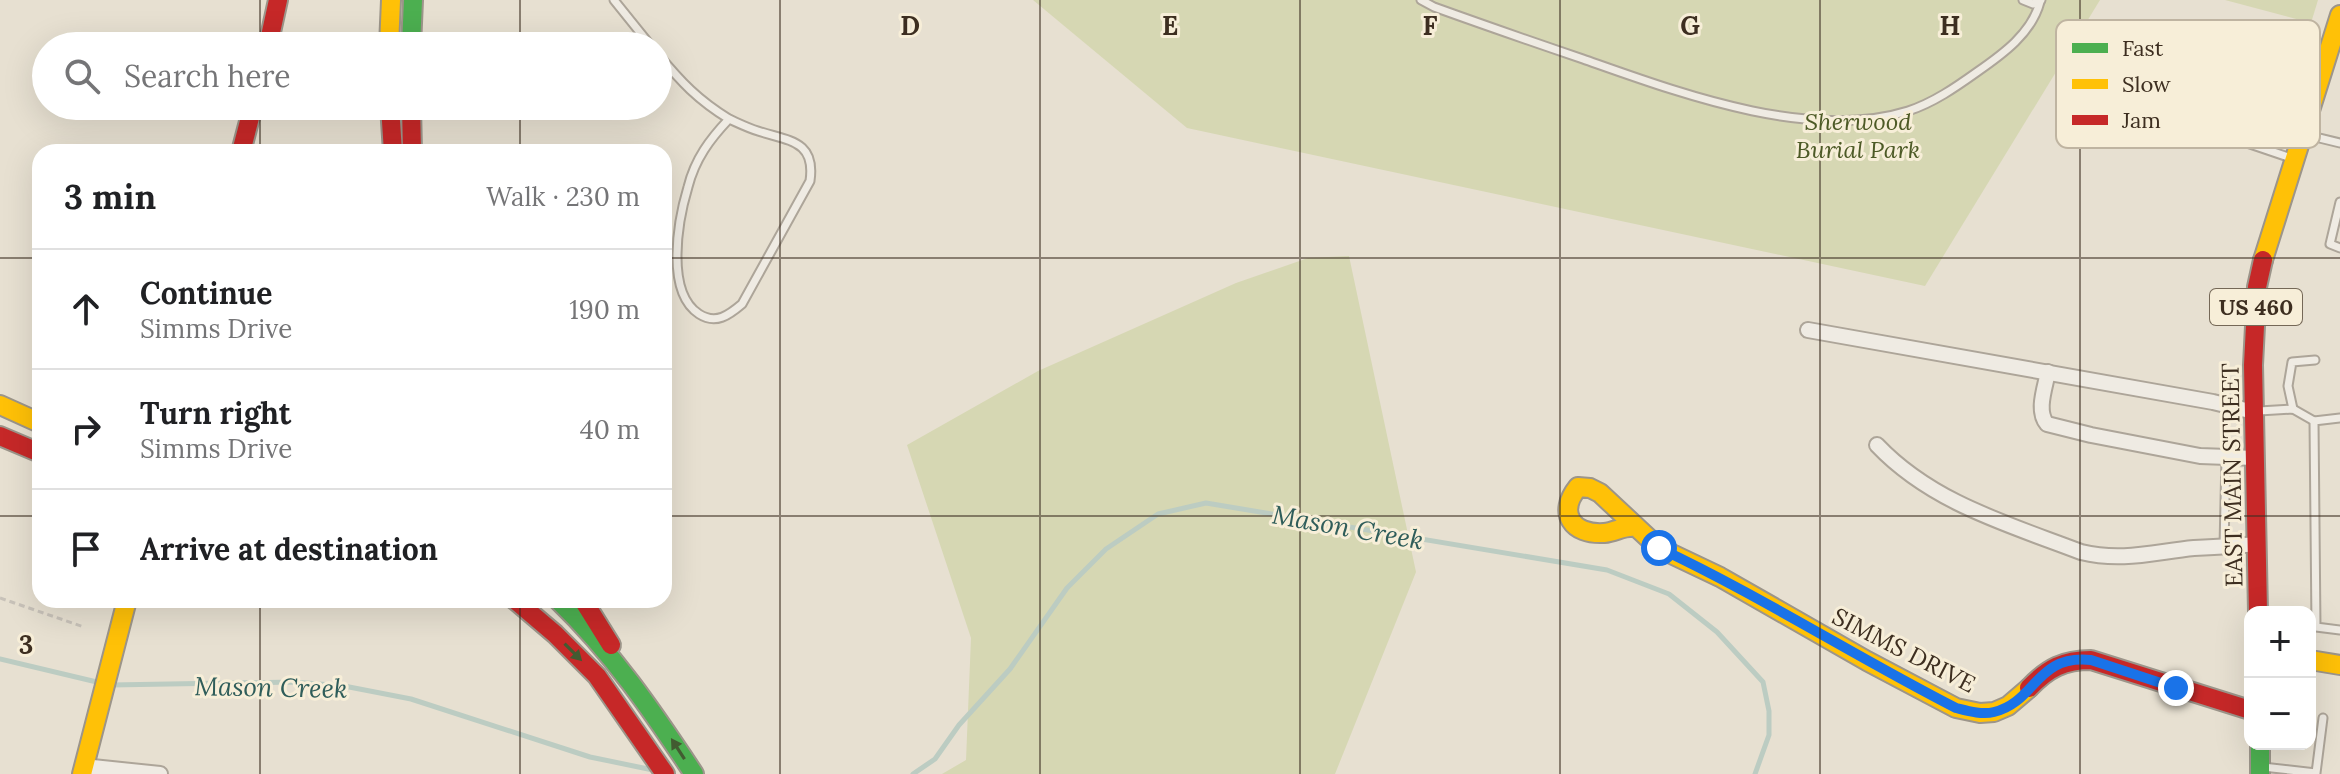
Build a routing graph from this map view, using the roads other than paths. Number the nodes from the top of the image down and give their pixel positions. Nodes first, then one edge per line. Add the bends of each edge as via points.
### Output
1 (278, 0) edge
2 (391, 0) edge
3 (413, 0) edge
4 (614, 0) edge
5 (1421, 0) edge
6 (2023, 0) edge
7 (2040, 1) edge
8 (2340, 15) edge
9 (271, 32) edge
10 (390, 32) edge
11 (412, 32) edge
12 (640, 32) edge
13 (672, 71) edge
14 (2320, 76) edge
15 (729, 119) junction
16 (249, 120) edge
17 (391, 120) edge
18 (411, 120) edge
19 (2320, 138) edge
20 (2340, 143) edge
21 (243, 144) edge
22 (392, 144) edge
23 (412, 144) edge
24 (2261, 148) edge
25 (2297, 148) edge
26 (2293, 159) junction
27 (2340, 202) edge
28 (2340, 248) edge
29 (1808, 330) dead end
30 (2315, 360) dead end
31 (2048, 372) junction
32 (0, 405) edge
33 (2293, 409) junction
34 (2254, 412) junction
35 (2340, 418) edge
36 (32, 419) edge
37 (2314, 421) junction
38 (0, 436) edge
39 (1877, 445) dead end
40 (32, 450) edge
41 (2226, 457) junction
42 (2255, 458) junction
43 (1636, 527) dead end
44 (2257, 544) junction
45 (2224, 547) junction
46 (2258, 606) edge
47 (125, 608) edge
48 (524, 608) edge
49 (566, 608) edge
50 (588, 608) edge
51 (2340, 630) edge
52 (2316, 661) edge
53 (2340, 665) edge
54 (626, 673) junction
55 (2244, 708) edge
56 (2323, 718) dead end
57 (82, 770) edge
58 (2260, 770) edge
59 (142, 773) edge
60 (2317, 773) edge
61 (160, 774) edge
62 (665, 774) edge
63 (694, 774) edge

1 - 9 main road
2 - 10 main road
3 - 11 main road
4 - 12 lane
5 - 7 lane via 1710,100 1771,114 1846,121 1909,111 1956,86 2027,30
6 - 7 lane
8 - 14 main road, EAST MAIN STREET / US 460
13 - 15 lane via 703,103
15 - 15 lane via 699,157 688,185 676,263 683,296 711,319 731,314 742,304 810,181 812,167 796,143
16 - 21 main road
17 - 22 main road
18 - 23 main road
19 - 20 lane
24 - 26 lane
25 - 26 main road, EAST MAIN STREET / US 460
26 - 34 main road, EAST MAIN STREET / US 460 via 2257,287
27 - 28 lane via 2330,244
29 - 31 street
30 - 33 lane via 2292,362 2288,386
31 - 34 street
31 - 41 street via 2041,412 2047,424
32 - 36 main road
33 - 34 lane
33 - 37 lane
34 - 42 main road, EAST MAIN STREET / US 460
35 - 37 lane
37 - 51 lane via 2316,627
38 - 40 main road
39 - 45 street via 1913,479 1944,497 2081,552 2121,558
41 - 42 street
41 - 45 lane
42 - 44 main road, EAST MAIN STREET / US 460
43 - 55 main road, SIMMS DRIVE via 1659,548 1956,708 1992,713 2019,699 2056,664 2079,659
44 - 45 street
44 - 46 main road, EAST MAIN STREET / US 460
47 - 57 main road
48 -> 62 main road via 597,676
49 - 54 main road
50 - 54 main road
52 - 53 main road
63 -> 54 main road
56 - 60 lane
57 - 59 street
58 - 60 lane
59 - 61 street

